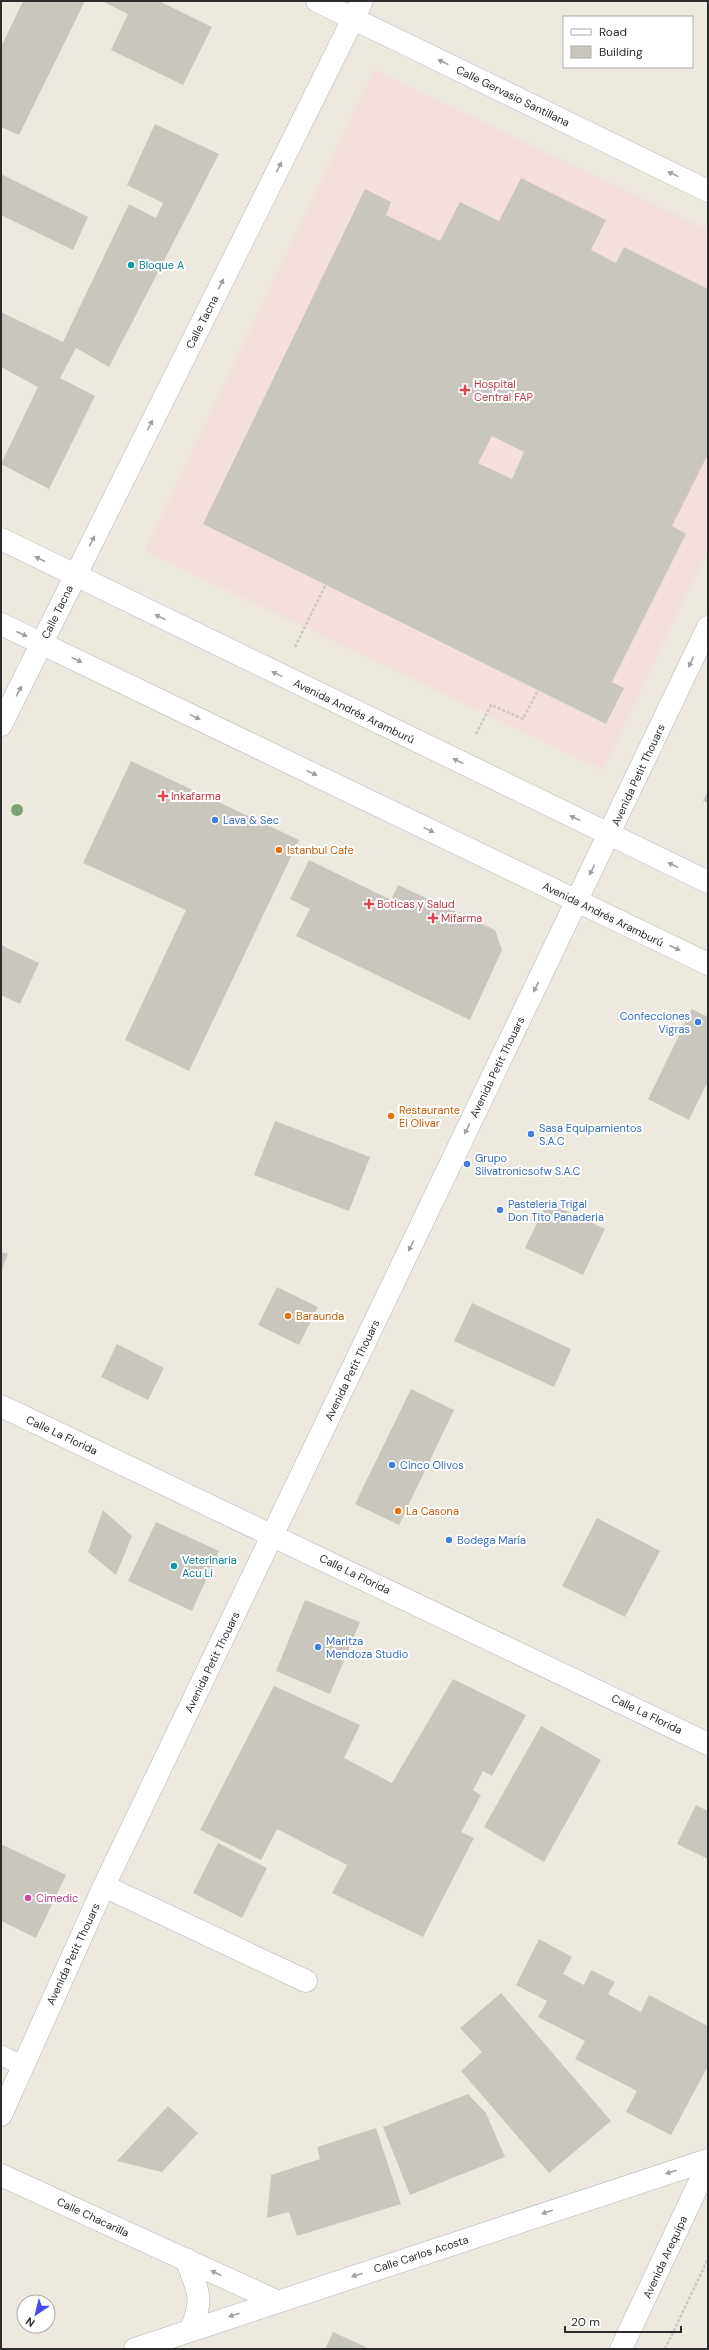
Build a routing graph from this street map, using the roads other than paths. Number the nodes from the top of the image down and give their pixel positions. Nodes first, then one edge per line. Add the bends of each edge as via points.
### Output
1 (317, 1) edge
2 (358, 10) edge
3 (708, 191) edge
4 (1, 539) edge
5 (75, 576) junction
6 (1, 624) edge
7 (708, 627) edge
8 (42, 643) junction
9 (1, 725) edge
10 (610, 835) junction
11 (708, 882) edge
12 (577, 902) junction
13 (708, 964) edge
14 (1, 1406) edge
15 (273, 1535) junction
16 (708, 1744) edge
17 (104, 1886) junction
18 (306, 1981) dead end
19 (1, 2055) edge
20 (22, 2066) junction
21 (1, 2115) edge
22 (708, 2160) edge
23 (708, 2164) edge
24 (1, 2175) edge
25 (186, 2259) junction
26 (276, 2301) junction
27 (191, 2329) junction
28 (135, 2349) edge
29 (621, 2349) edge

1 - 2 main road, Calle Gervasio Santillana
3 -> 2 main road, Calle Gervasio Santillana
5 -> 2 main road, Calle Tacna
5 -> 4 main road, Avenida Andrés Aramburú
5 - 8 main road, Calle Tacna
10 -> 5 main road, Avenida Andrés Aramburú
6 -> 8 main road, Avenida Andrés Aramburú
7 -> 10 main road, Avenida Petit Thouars
9 -> 8 main road, Calle Tacna
8 -> 12 main road, Avenida Andrés Aramburú
11 -> 10 main road, Avenida Andrés Aramburú
10 -> 12 main road, Avenida Petit Thouars
12 -> 13 main road, Avenida Andrés Aramburú
12 -> 15 main road, Avenida Petit Thouars
14 - 15 main road, Calle La Florida
15 - 16 main road, Calle La Florida
15 - 17 main road, Avenida Petit Thouars
17 - 18 main road
17 - 20 main road, Avenida Petit Thouars
19 - 20 lane
20 - 21 main road, Avenida Petit Thouars
22 -> 26 main road, Calle Carlos Acosta
23 - 29 main road, Avenida Arequipa
24 - 25 main road, Calle Chacarilla
26 -> 25 main road, Calle Chacarilla
25 - 27 main road via 198,2290 199,2301 199,2310
26 -> 27 main road, Calle Carlos Acosta
27 - 28 main road, Calle Carlos Acosta

